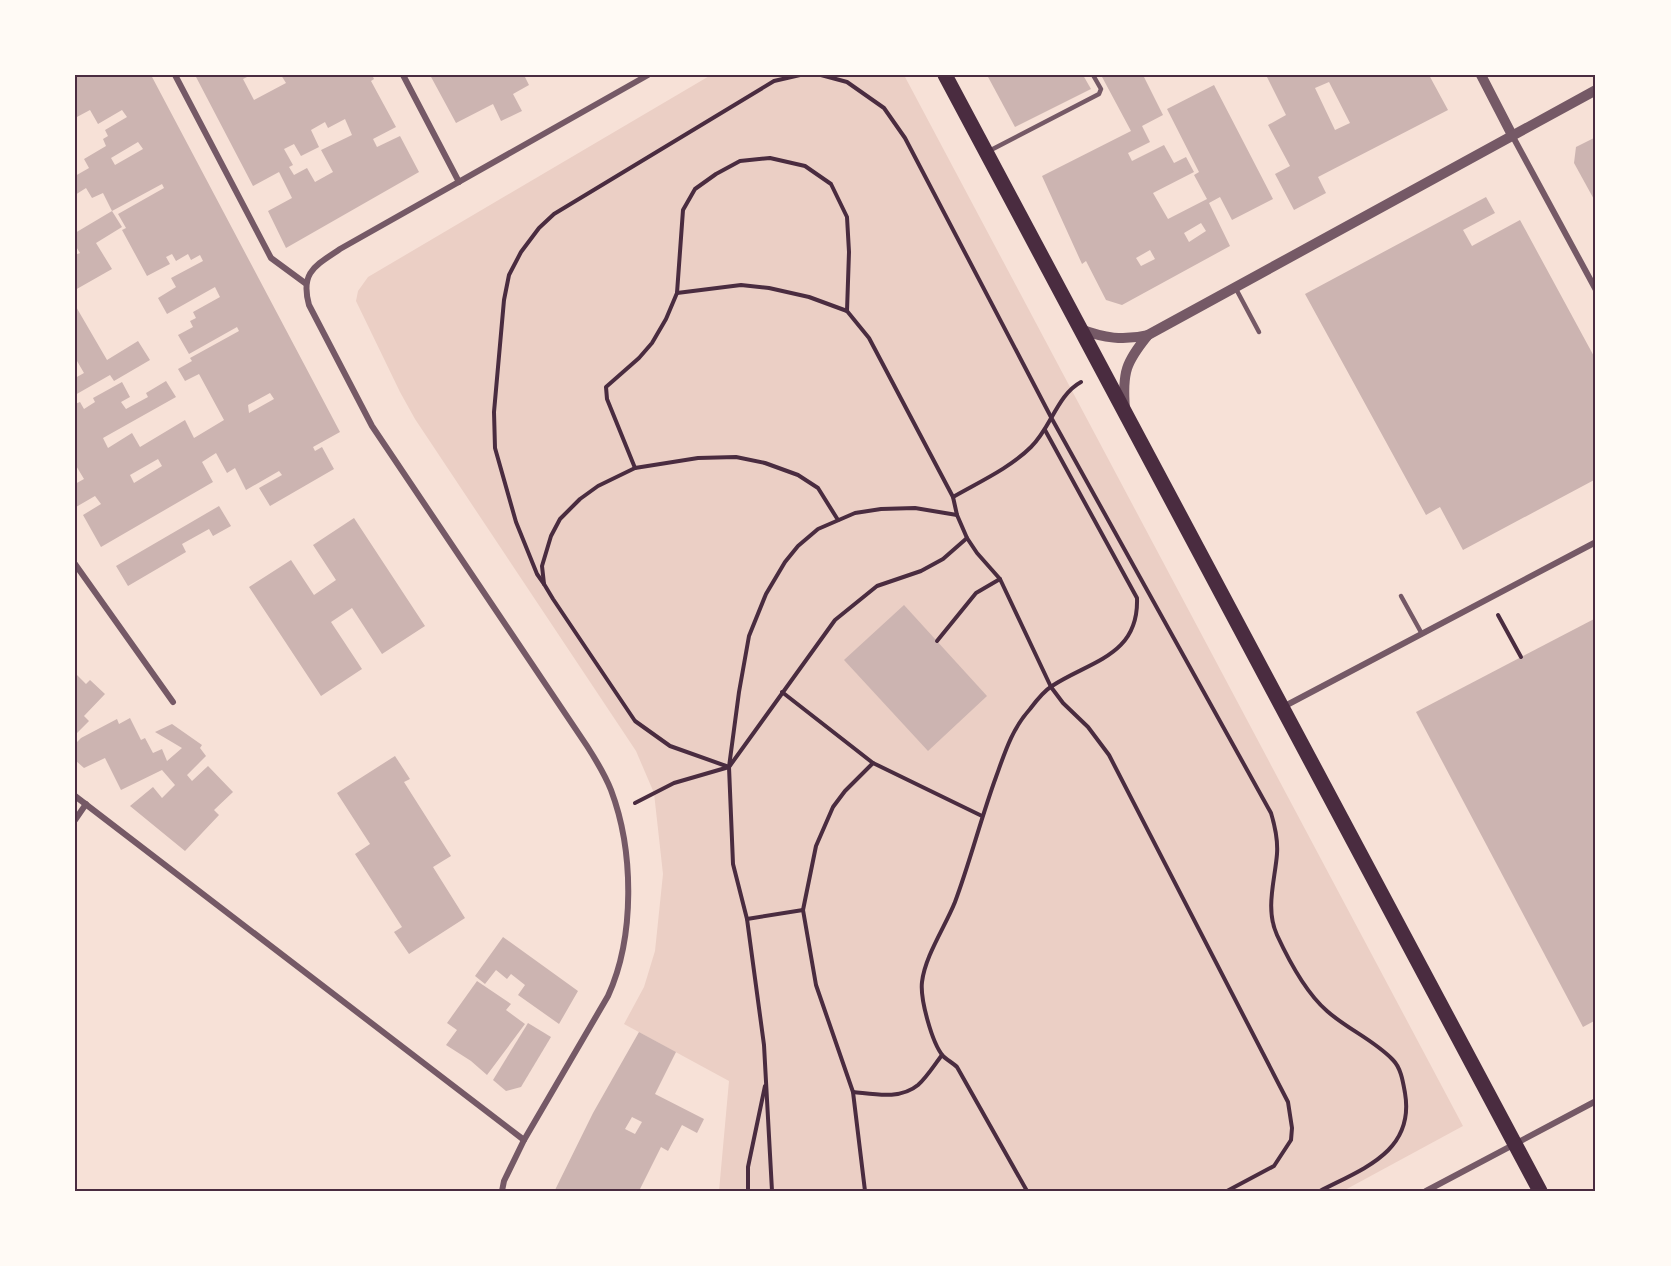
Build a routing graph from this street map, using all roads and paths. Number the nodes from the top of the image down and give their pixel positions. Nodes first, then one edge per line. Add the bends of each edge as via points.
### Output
1 (175, 75) edge
2 (403, 75) edge
3 (648, 75) edge
4 (800, 75) edge
5 (821, 75) edge
6 (945, 75) edge
7 (1093, 75) edge
8 (1481, 75) edge
9 (1596, 90) edge
10 (1512, 135) junction
11 (986, 153) junction
12 (459, 182) junction
13 (305, 283) junction
14 (1235, 287) junction
15 (1596, 290) edge
16 (677, 293) junction
17 (847, 311) junction
18 (1080, 328) junction
19 (1259, 332) dead end
20 (1148, 334) junction
21 (1102, 370) junction
22 (1126, 415) junction
23 (1052, 419) junction
24 (1045, 430) junction
25 (635, 468) junction
26 (953, 497) junction
27 (957, 515) junction
28 (837, 520) junction
29 (967, 538) junction
30 (1596, 542) edge
31 (75, 564) edge
32 (1000, 579) junction
33 (544, 584) junction
34 (1401, 596) dead end
35 (1490, 598) junction
36 (1422, 634) junction
37 (937, 641) dead end
38 (1521, 657) dead end
39 (1051, 687) junction
40 (782, 692) junction
41 (173, 702) dead end
42 (1282, 708) junction
43 (873, 763) junction
44 (729, 766) junction
45 (75, 796) edge
46 (86, 804) junction
47 (618, 811) junction
48 (982, 816) junction
49 (75, 820) edge
50 (803, 910) junction
51 (747, 919) junction
52 (942, 1055) junction
53 (767, 1079) junction
54 (853, 1092) junction
55 (1596, 1101) edge
56 (524, 1140) junction
57 (1515, 1144) junction
58 (502, 1191) edge
59 (748, 1191) edge
60 (772, 1191) edge
61 (865, 1191) edge
62 (1027, 1191) edge
63 (1227, 1191) edge
64 (1320, 1191) edge
65 (1426, 1191) edge
66 (1540, 1191) edge

1 - 13 street via 271,258
2 - 12 street
3 - 12 street
4 - 33 path via 774,81 554,214 521,252 509,275 494,412 495,448 516,522
5 - 23 path via 847,82 884,108 905,138
6 - 11 main road
7 - 11 lane via 1101,89 1099,94
8 - 10 street
9 - 10 street
10 - 14 street
10 - 15 street
11 - 18 main road
12 - 13 street via 322,261
13 - 47 street via 309,305 372,426 587,746
14 - 19 lane
14 - 20 street
16 - 17 path via 741,285 809,297
16 - 17 path via 683,210 695,189 740,161 770,158 805,166 831,184 847,218
16 - 25 path via 652,343 606,387 607,399
17 - 26 path via 869,338
18 - 20 street via 1112,338 1131,339
18 - 21 main road
20 - 22 street via 1126,367
21 - 22 main road
21 - 23 path via 1070,387
22 - 42 main road
23 - 24 path
23 - 64 path via 1271,813 1277,853 1272,916 1282,946 1325,1010 1395,1062 1402,1078 1406,1120 1400,1137 1379,1160
24 - 26 path via 1016,460
24 - 39 path via 1137,598 1137,614 1129,633 1104,660
25 - 28 path via 698,458 736,457 765,463 798,475 818,488
25 - 33 path via 598,486 560,519 550,536 542,566
26 - 27 path
27 - 28 path via 915,508 880,509
27 - 29 path
28 - 44 path via 818,529 798,546 766,594 749,636
29 - 32 path
29 - 40 path via 943,559 921,571 877,586 836,620
30 - 35 street
31 - 41 street
32 - 37 path via 976,593
32 - 39 path
33 - 44 path via 635,721 670,746
34 - 36 lane
35 - 36 street
35 - 38 path
36 - 42 street
39 - 48 path via 1012,732
39 - 63 path via 1109,755 1287,1102 1291,1140 1274,1166
40 - 43 path
40 - 44 path
42 - 57 main road
43 - 48 path
43 - 50 path via 833,807 816,846
44 - 47 path via 674,783
44 - 51 path via 733,864
45 - 46 street
46 - 49 street
46 - 56 street
47 - 56 street via 627,875 623,954 608,996
48 - 52 path via 954,903 922,980 931,1030
50 - 51 path
50 - 54 path via 816,985
51 - 53 path
52 - 54 path via 918,1085 909,1090 896,1095
52 - 62 path via 957,1066
53 - 59 path via 748,1167
53 - 60 path
54 - 61 path
55 - 57 street
56 - 58 street
57 - 65 street
57 - 66 main road

